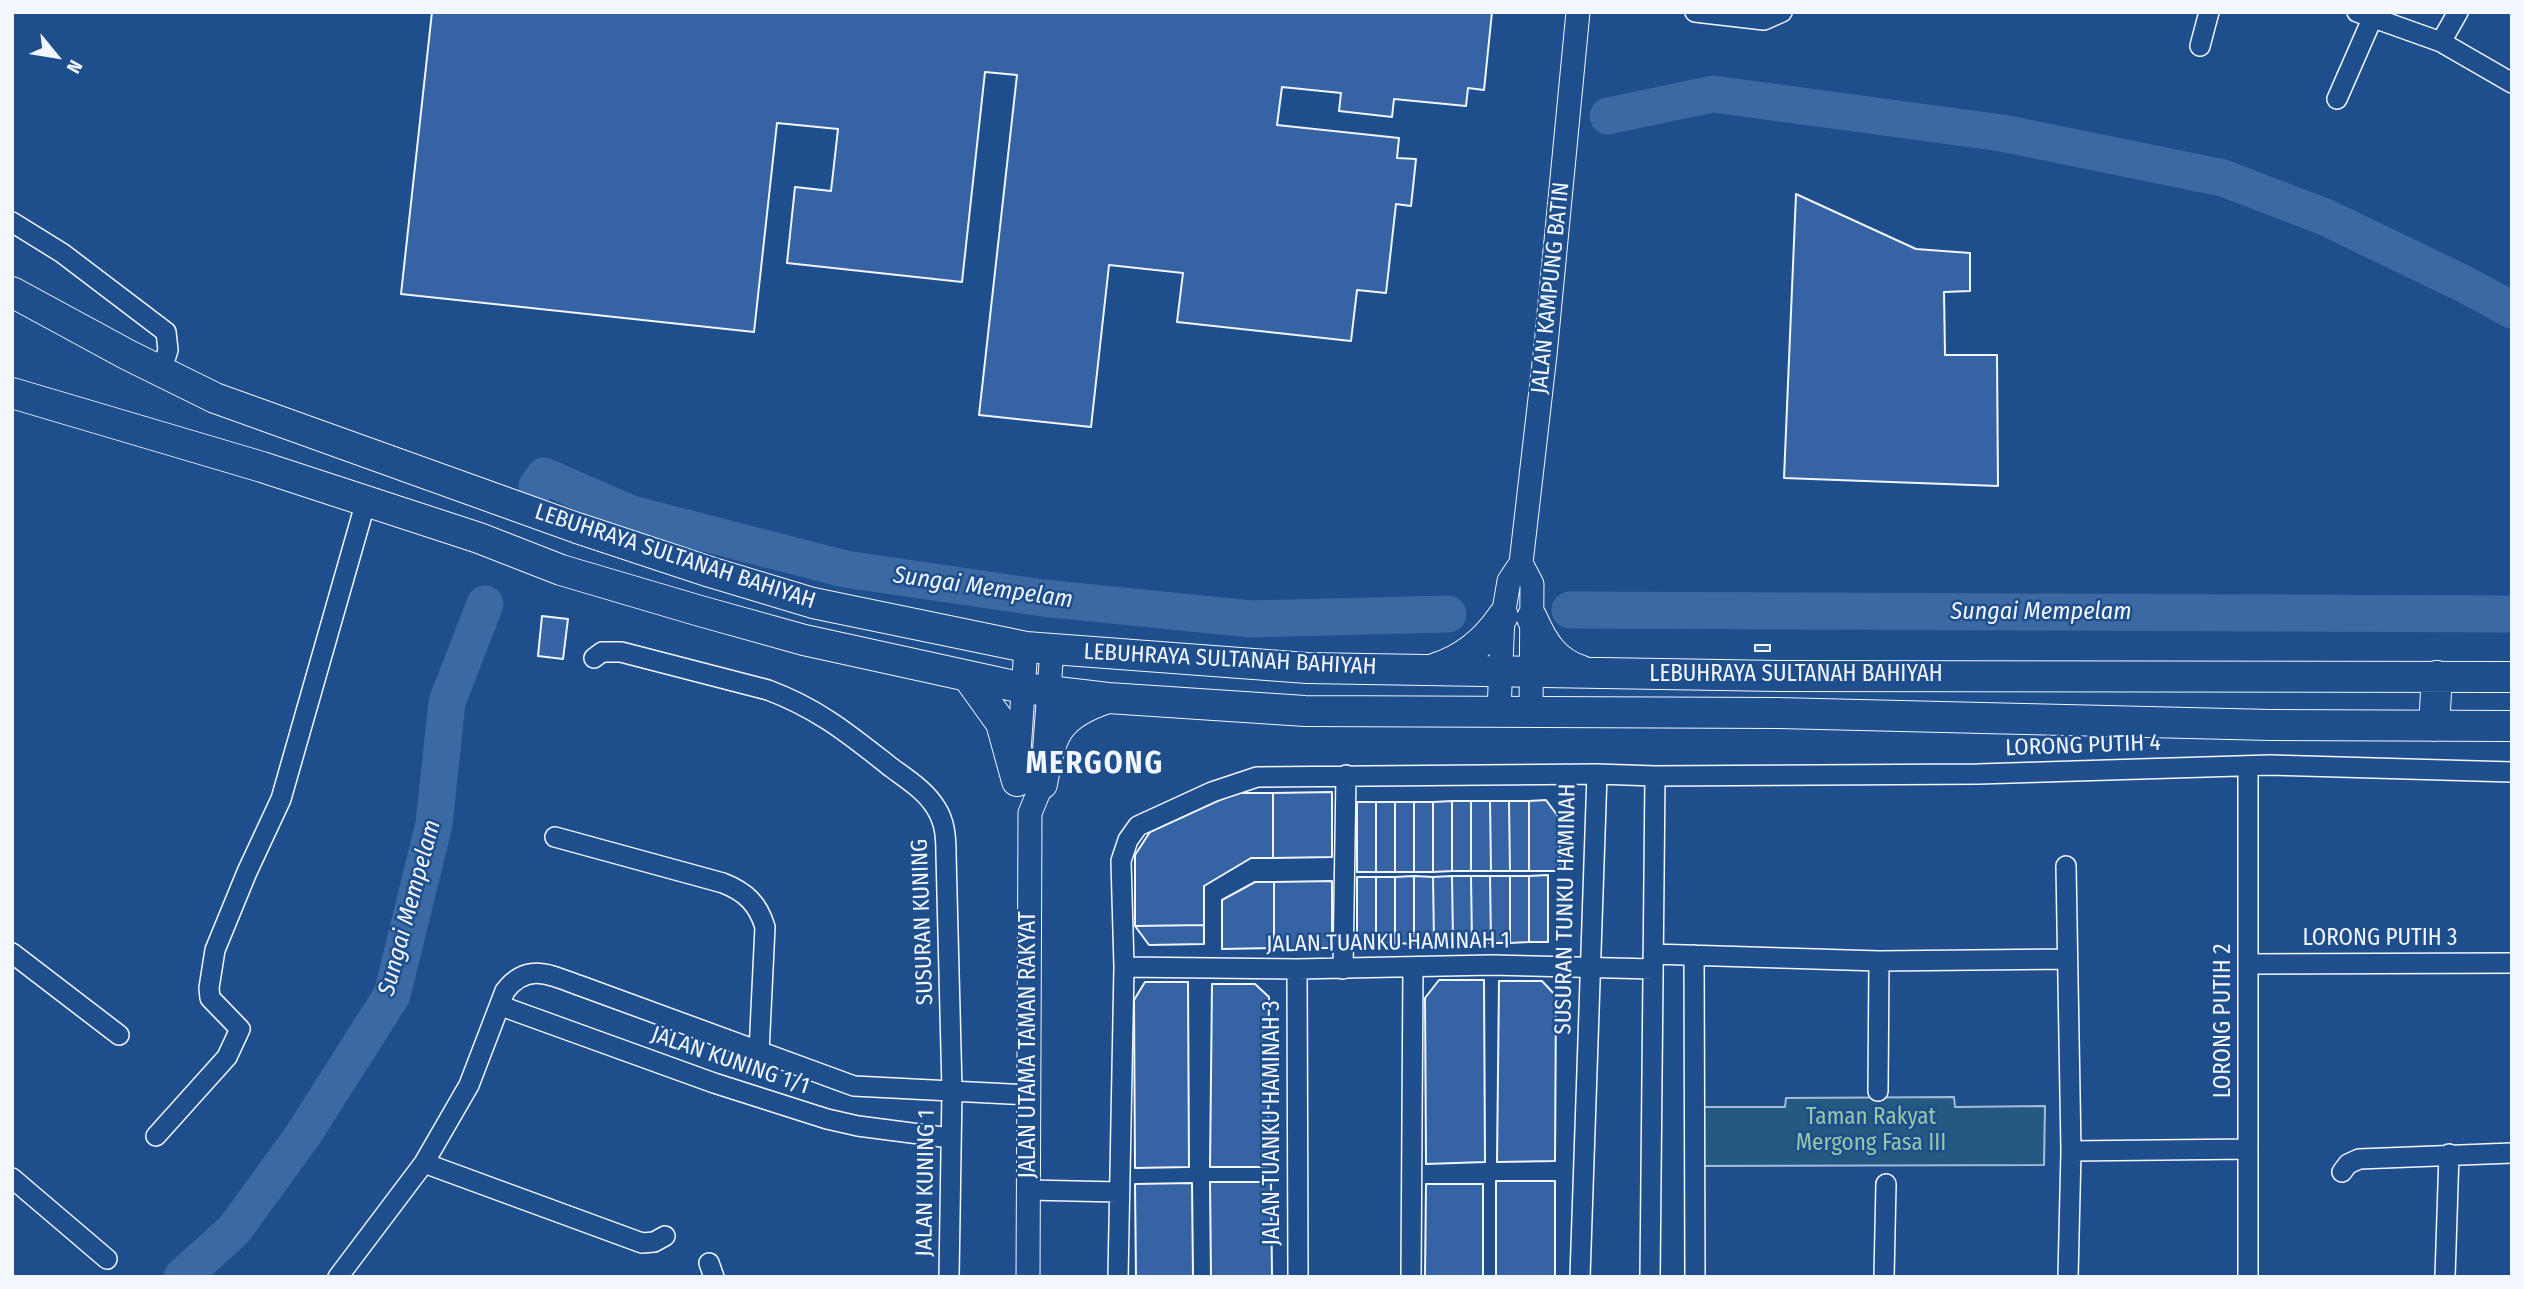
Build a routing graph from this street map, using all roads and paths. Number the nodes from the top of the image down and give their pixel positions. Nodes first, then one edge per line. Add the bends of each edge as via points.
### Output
1 (1578, 12) edge
2 (1695, 12) edge
3 (1782, 12) edge
4 (2209, 12) edge
5 (2458, 12) edge
6 (2365, 16) edge
7 (2441, 42) junction
8 (2200, 46) dead end
9 (2512, 83) edge
10 (2337, 99) dead end
11 (12, 222) edge
12 (12, 292) edge
13 (161, 372) junction
14 (12, 393) edge
15 (366, 501) junction
16 (1518, 617) junction
17 (1039, 648) junction
18 (594, 658) dead end
19 (1429, 670) junction
20 (1501, 671) junction
21 (1532, 672) junction
22 (1592, 673) junction
23 (2437, 676) junction
24 (968, 677) junction
25 (2512, 677) edge
26 (1035, 689) junction
27 (1108, 698) junction
28 (1499, 711) junction
29 (1531, 712) junction
30 (2434, 726) junction
31 (2512, 726) edge
32 (2248, 766) junction
33 (2512, 772) edge
34 (1597, 774) junction
35 (1346, 775) junction
36 (1655, 776) junction
37 (1030, 783) junction
38 (555, 837) dead end
39 (2066, 866) dead end
40 (12, 953) edge
41 (1694, 955) junction
42 (2067, 959) junction
43 (1879, 961) junction
44 (1653, 962) junction
45 (2512, 963) edge
46 (2248, 964) junction
47 (1124, 967) junction
48 (1413, 967) junction
49 (1590, 967) junction
50 (1297, 969) junction
51 (1343, 969) junction
52 (501, 1006) junction
53 (119, 1035) dead end
54 (759, 1052) junction
55 (951, 1090) junction
56 (1878, 1091) dead end
57 (1029, 1095) junction
58 (156, 1136) dead end
59 (950, 1138) junction
60 (2248, 1149) junction
61 (2071, 1151) junction
62 (2512, 1153) edge
63 (2449, 1154) junction
64 (424, 1163) junction
65 (2342, 1172) dead end
66 (12, 1178) edge
67 (1886, 1184) dead end
68 (1028, 1190) junction
69 (1119, 1192) junction
70 (665, 1236) dead end
71 (107, 1259) dead end
72 (338, 1277) edge
73 (949, 1277) edge
74 (1028, 1277) edge
75 (1118, 1277) edge
76 (1298, 1277) edge
77 (1411, 1277) edge
78 (1580, 1277) edge
79 (1650, 1277) edge
80 (1695, 1277) edge
81 (1884, 1277) edge
82 (2068, 1277) edge
83 (2248, 1277) edge
84 (2445, 1277) edge

1 - 16 street, JALAN KAMPUNG BATIN via 1521,563 1532,584
2 - 3 street via 1764,20
4 - 8 street
5 - 7 street
6 - 7 street
6 - 10 street
7 - 9 street
11 - 13 street via 62,253 166,332 168,350
12 - 13 main road, LEBUHRAYA SULTANAH BAHIYAH
13 - 17 main road, LEBUHRAYA SULTANAH BAHIYAH via 215,398 710,572 813,603
14 - 15 main road, LEBUHRAYA SULTANAH BAHIYAH
15 - 24 main road, LEBUHRAYA SULTANAH BAHIYAH via 561,570 804,639
15 - 58 street via 281,799 215,950 210,999 240,1030 238,1037 226,1057
16 - 19 main road via 1475,648
16 - 20 street, JALAN KAMPUNG BATIN
16 - 21 street, JALAN KAMPUNG BATIN
16 - 22 main road via 1552,654 1570,667
17 - 19 main road, LEBUHRAYA SULTANAH BAHIYAH via 1307,668
17 - 26 street, JALAN UTAMA TAMAN RAKYAT
18 - 55 street, SUSURAN KUNING via 602,652 621,652 788,697 841,727 935,805 946,836
19 - 20 main road, LEBUHRAYA SULTANAH BAHIYAH
20 - 21 main road, LEBUHRAYA SULTANAH BAHIYAH
20 - 28 street, JALAN KAMPUNG BATIN
21 - 22 main road, LEBUHRAYA SULTANAH BAHIYAH
21 - 29 street, JALAN KAMPUNG BATIN
22 - 23 main road, LEBUHRAYA SULTANAH BAHIYAH
23 - 25 main road, LEBUHRAYA SULTANAH BAHIYAH
23 - 30 main road
24 - 26 main road, LEBUHRAYA SULTANAH BAHIYAH
24 - 37 main road via 1001,723
26 - 27 main road, LEBUHRAYA SULTANAH BAHIYAH
26 - 37 street, JALAN UTAMA TAMAN RAKYAT
27 - 28 main road, LEBUHRAYA SULTANAH BAHIYAH via 1305,711
27 - 37 main road via 1066,719
28 - 29 main road, LEBUHRAYA SULTANAH BAHIYAH
29 - 30 main road, LEBUHRAYA SULTANAH BAHIYAH
30 - 31 main road, LEBUHRAYA SULTANAH BAHIYAH
32 - 33 street, LORONG PUTIH 4
32 - 36 street, LORONG PUTIH 4
32 - 46 street, LORONG PUTIH 2
34 - 35 street, SUSURAN TUNKU HAMINAH
34 - 36 street, LORONG PUTIH 4
34 - 49 street, SUSURAN TUNKU HAMINAH
35 - 47 street, SUSURAN TUNKU HAMINAH via 1257,777 1138,826 1121,861
35 - 51 street
36 - 44 street
37 - 57 street, JALAN UTAMA TAMAN RAKYAT
38 - 54 street via 723,883 752,900 765,927
39 - 42 street
40 - 53 street
41 - 43 street, JALAN TUANKU HAMINAH 1
41 - 44 street, JALAN TUANKU HAMINAH 1
41 - 80 street
42 - 43 street, JALAN TUANKU HAMINAH 1
42 - 61 street
43 - 56 street
44 - 49 street, JALAN TUANKU HAMINAH 1
44 - 79 street
45 - 46 street, LORONG PUTIH 3
46 - 60 street, LORONG PUTIH 2
47 - 50 street, JALAN TUANKU HAMINAH 1
47 - 69 street
48 - 49 street, JALAN TUANKU HAMINAH 1
48 - 51 street, JALAN TUANKU HAMINAH 1
48 - 77 street
49 - 78 street, SUSURAN TUNKU HAMINAH
50 - 51 street, JALAN TUANKU HAMINAH 1
50 - 76 street, JALAN TUANKU HAMINAH 3
52 - 54 street via 510,984 537,972
52 - 59 street, JALAN KUNING 1/1 via 827,1119
52 - 64 street via 469,1085
54 - 55 street via 854,1086
55 - 57 street
55 - 59 street, JALAN KUNING 1
57 - 68 street, JALAN UTAMA TAMAN RAKYAT
59 - 73 street, JALAN KUNING 1
60 - 61 street
60 - 83 street, LORONG PUTIH 2
61 - 82 street
62 - 63 street
63 - 65 street via 2359,1159
63 - 84 street
64 - 70 street via 642,1243
64 - 72 street
66 - 71 street
67 - 81 street
68 - 69 street
68 - 74 street, JALAN UTAMA TAMAN RAKYAT
69 - 75 street

